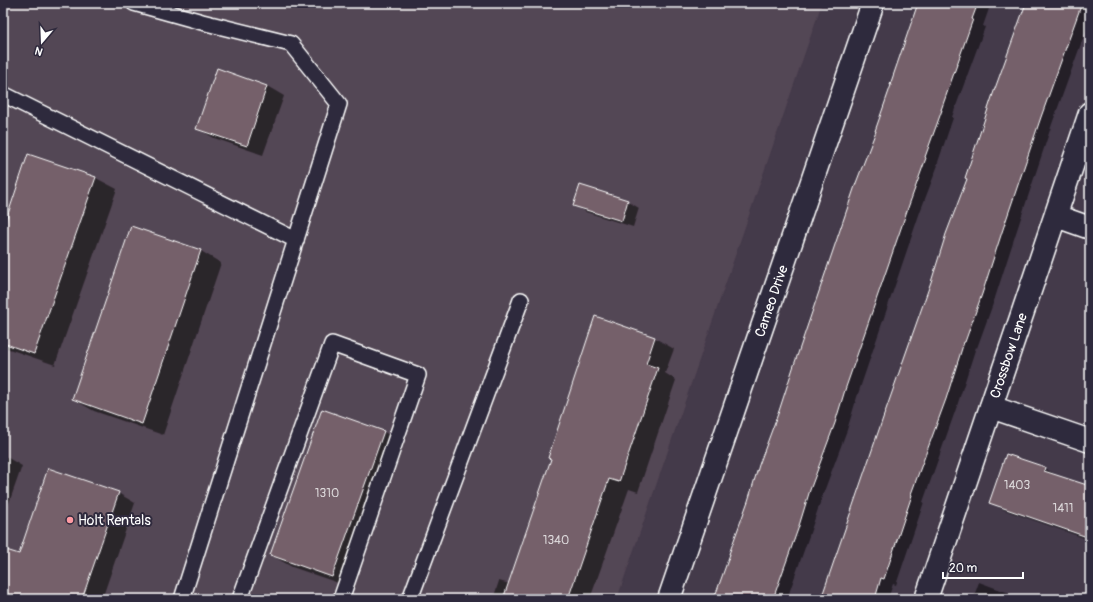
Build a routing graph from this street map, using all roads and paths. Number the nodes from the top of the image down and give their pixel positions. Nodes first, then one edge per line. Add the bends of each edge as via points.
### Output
1 (134, 3) edge
2 (873, 3) edge
3 (3, 94) edge
4 (1090, 113) edge
5 (1056, 216) junction
6 (1090, 228) edge
7 (296, 240) junction
8 (521, 300) dead end
9 (991, 407) junction
10 (1090, 441) edge
11 (182, 599) edge
12 (240, 599) edge
13 (342, 599) edge
14 (410, 599) edge
15 (669, 599) edge
16 (926, 599) edge

1 - 7 lane via 291,44 339,104
2 - 15 street, Cameo Drive
3 - 7 lane
4 - 5 street, Crossbow Lane
5 - 6 street
5 - 9 street, Crossbow Lane
7 - 11 lane
8 - 14 lane
9 - 10 street
9 - 16 street, Crossbow Lane
12 - 13 lane via 332,344 418,375

